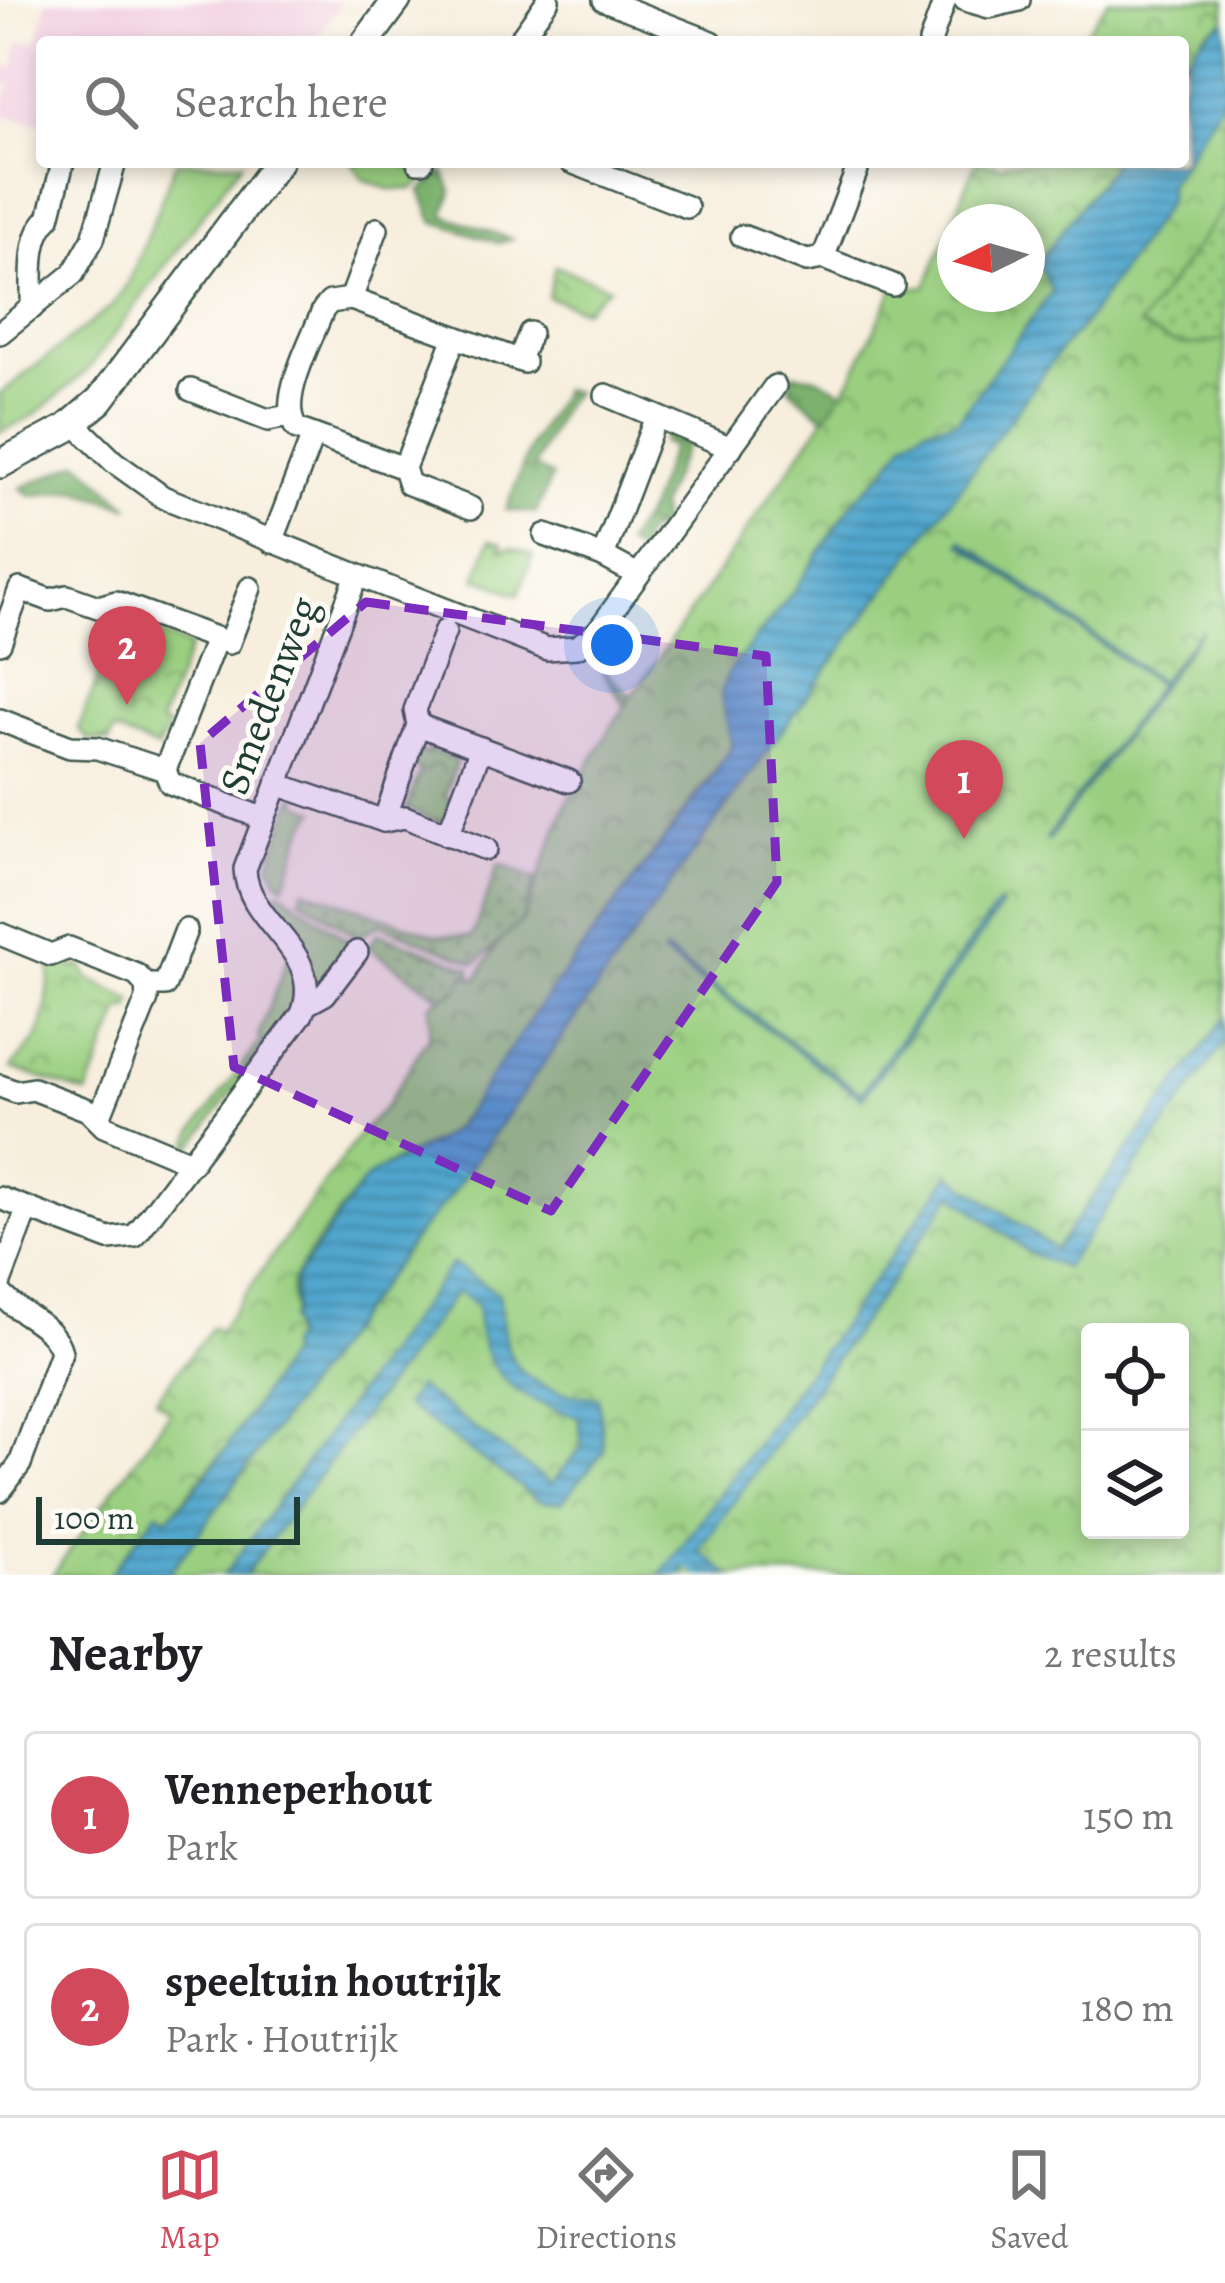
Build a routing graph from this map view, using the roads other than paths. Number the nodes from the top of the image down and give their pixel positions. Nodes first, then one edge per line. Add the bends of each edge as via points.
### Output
1 (397, 0) edge
2 (548, 0) edge
3 (604, 0) edge
4 (945, 0) edge
5 (964, 0) edge
6 (1019, 0) edge
7 (370, 36) edge
8 (522, 36) edge
9 (683, 36) edge
10 (932, 36) edge
11 (62, 168) edge
12 (113, 168) edge
13 (274, 168) edge
14 (587, 168) edge
15 (636, 168) edge
16 (858, 168) edge
17 (630, 184) junction
18 (687, 207) dead end
19 (377, 229) dead end
20 (742, 236) dead end
21 (823, 258) junction
22 (893, 286) dead end
23 (351, 299) junction
24 (32, 308) junction
25 (0, 333) edge
26 (530, 333) dead end
27 (454, 337) junction
28 (775, 386) dead end
29 (191, 391) dead end
30 (606, 395) dead end
31 (288, 416) junction
32 (656, 417) junction
33 (74, 423) junction
34 (313, 435) junction
35 (731, 448) junction
36 (0, 464) edge
37 (404, 468) junction
38 (471, 508) dead end
39 (544, 536) dead end
40 (272, 542) junction
41 (603, 556) junction
42 (357, 575) junction
43 (638, 575) junction
44 (10, 585) edge
45 (250, 587) dead end
46 (445, 631) dead end
47 (216, 639) junction
48 (0, 643) edge
49 (0, 721) edge
50 (418, 725) junction
51 (481, 748) junction
52 (165, 770) junction
53 (569, 781) dead end
54 (277, 784) junction
55 (262, 818) junction
56 (384, 821) junction
57 (448, 835) junction
58 (486, 849) dead end
59 (186, 930) dead end
60 (0, 934) edge
61 (357, 952) dead end
62 (146, 985) junction
63 (305, 1005) junction
64 (0, 1086) edge
65 (100, 1118) junction
66 (192, 1163) junction
67 (0, 1198) edge
68 (28, 1208) junction
69 (0, 1282) edge
70 (0, 1292) edge
71 (0, 1491) edge

1 - 7 street
2 - 8 street
3 - 9 street
4 - 10 street
5 - 6 street via 989,7
11 - 24 street via 34,250
12 - 24 street via 73,274
13 - 33 street via 126,369
14 - 17 street
15 - 17 street
16 - 21 street
17 - 18 street
19 - 23 street
20 - 21 street via 807,262
21 - 22 street
23 - 27 street
23 - 31 street via 323,310
24 - 25 street
26 - 27 street via 522,361
27 - 37 street
28 - 35 street
29 - 31 street via 268,420
30 - 32 street
31 - 34 street
32 - 35 street
32 - 41 street
33 - 36 street
33 - 40 street, Smedenweg via 145,487
34 - 37 street
34 - 40 street
35 - 43 street
37 - 38 street via 409,484
39 - 41 street
40 - 42 street, Smedenweg
41 - 43 street
42 - 43 street via 560,650 592,637
42 - 54 street, Smedenweg
44 - 47 street via 50,600 116,602
44 - 48 street
45 - 47 street via 230,643
46 - 50 street via 415,710
47 - 52 street
49 - 52 street
50 - 51 street
50 - 56 street
51 - 53 street
51 - 57 street
52 - 55 street via 170,783
54 - 55 street, Smedenweg
54 - 56 street
55 - 63 street, Smedenweg via 245,880 301,961
56 - 57 street via 405,817
57 - 58 street
59 - 62 street via 165,986
60 - 62 street via 51,955 69,948
61 - 63 street via 325,994
62 - 65 street
63 - 66 street
64 - 65 street via 33,1089
65 - 66 street
66 - 68 street via 126,1239
67 - 68 street
68 - 69 street
70 - 71 street via 69,1359

